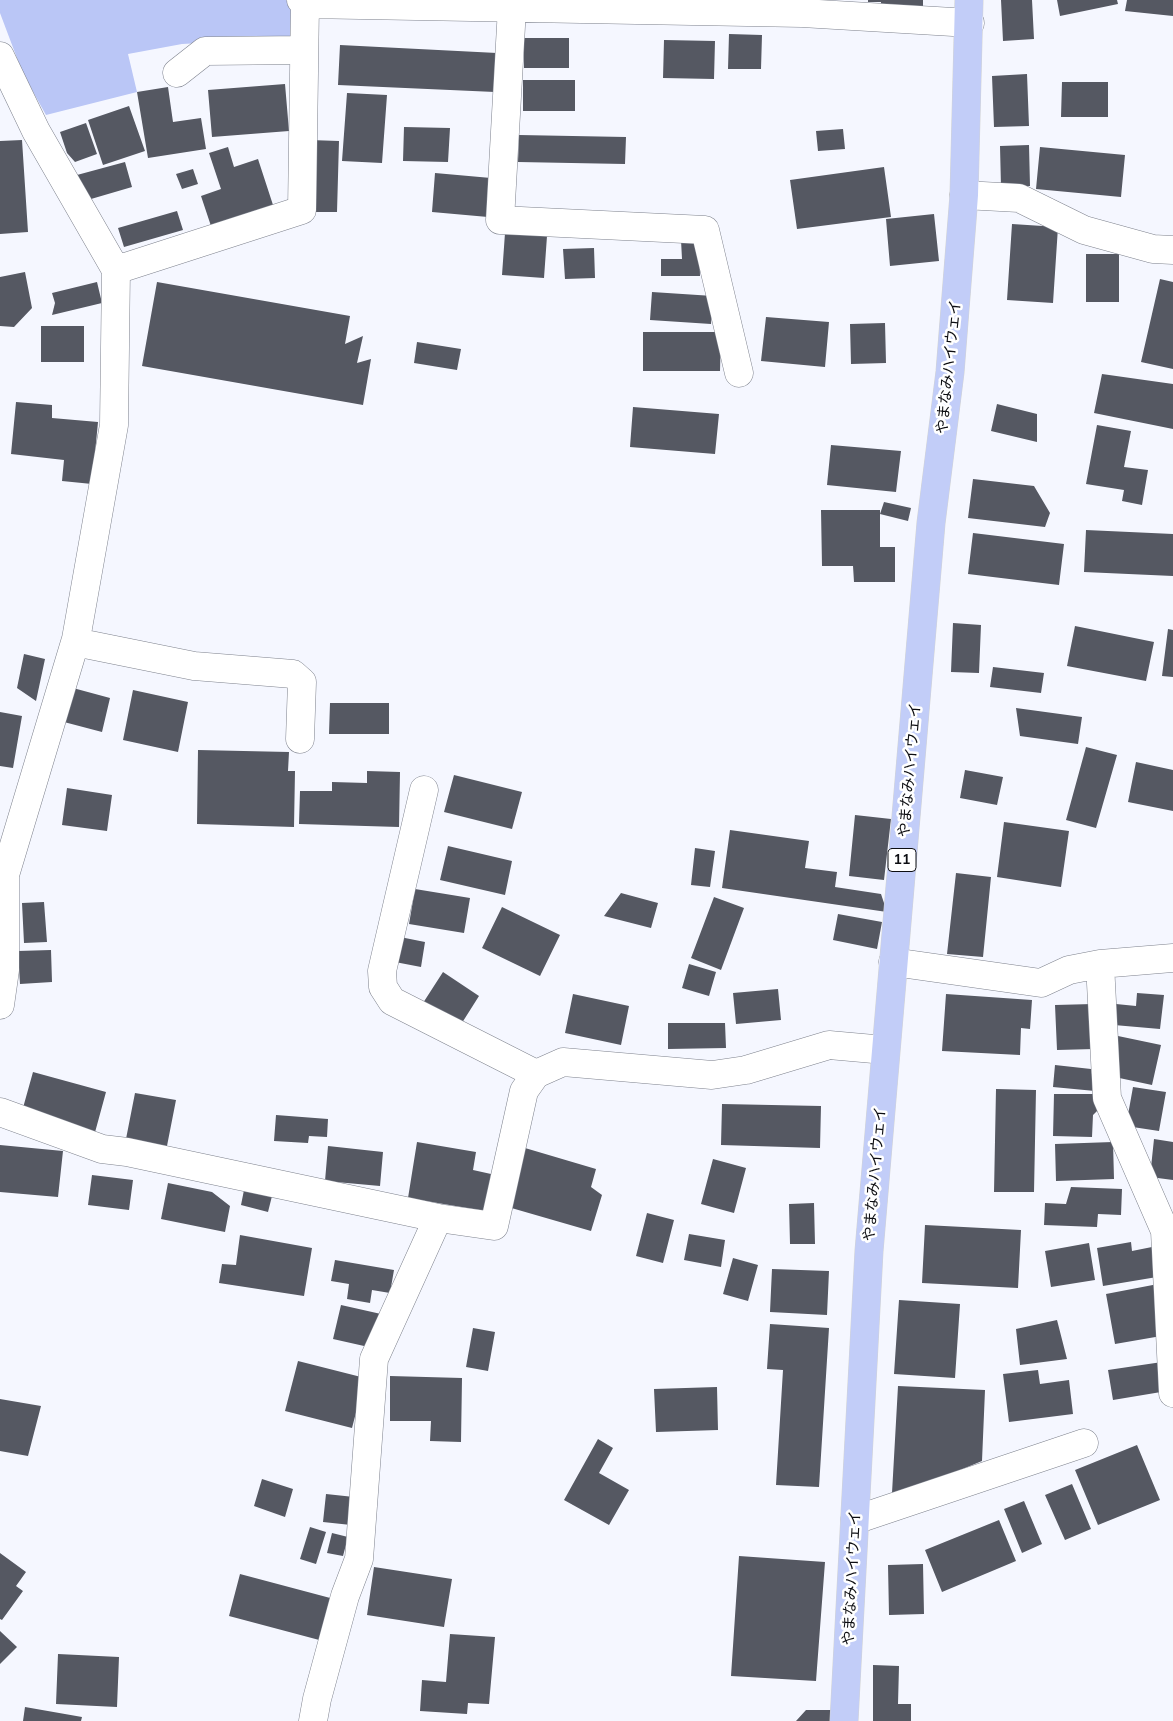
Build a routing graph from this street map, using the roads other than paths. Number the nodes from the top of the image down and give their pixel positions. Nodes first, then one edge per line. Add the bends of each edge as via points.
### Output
1 (303, 2) edge
2 (546, 4) edge
3 (512, 8) junction
4 (969, 12) edge
5 (304, 50) junction
6 (0, 56) edge
7 (177, 73) dead end
8 (964, 195) junction
9 (1173, 250) edge
10 (116, 270) junction
11 (739, 373) dead end
12 (75, 642) junction
13 (300, 739) dead end
14 (424, 790) dead end
15 (1173, 958) edge
16 (893, 962) junction
17 (1100, 964) junction
18 (0, 1005) edge
19 (885, 1050) junction
20 (536, 1074) junction
21 (0, 1112) edge
22 (438, 1218) junction
23 (1173, 1394) edge
24 (1084, 1443) dead end
25 (855, 1520) junction
26 (313, 1721) edge
27 (844, 1721) edge

1 - 3 street
1 - 5 street
2 - 3 street
2 - 4 street via 802,13
3 - 11 street via 500,220 705,230
4 - 8 main road, やまなみハイウェイ / 11
5 - 7 street via 205,51
5 - 10 street via 302,210
6 - 10 street via 36,131
8 - 9 street via 1019,198 1084,230 1153,249
8 - 16 main road, やまなみハイウェイ / 11 via 950,372 931,523
10 - 12 street via 114,425
12 - 13 street via 194,666 292,674 302,682
12 - 18 street via 5,875 5,970
14 - 20 street via 382,971 383,988 392,1001
15 - 17 street
16 - 17 street via 1042,983 1069,970
16 - 19 main road, やまなみハイウェイ / 11
17 - 23 street via 1107,1098 1165,1231
19 - 20 street via 830,1045 746,1070 712,1075 563,1062
19 - 25 main road, やまなみハイウェイ / 11 via 869,1251
20 - 22 street via 524,1091 494,1226
21 - 22 street via 102,1149
22 - 26 street via 374,1359 359,1559 345,1596
24 - 25 street
25 - 27 main road, やまなみハイウェイ / 11

